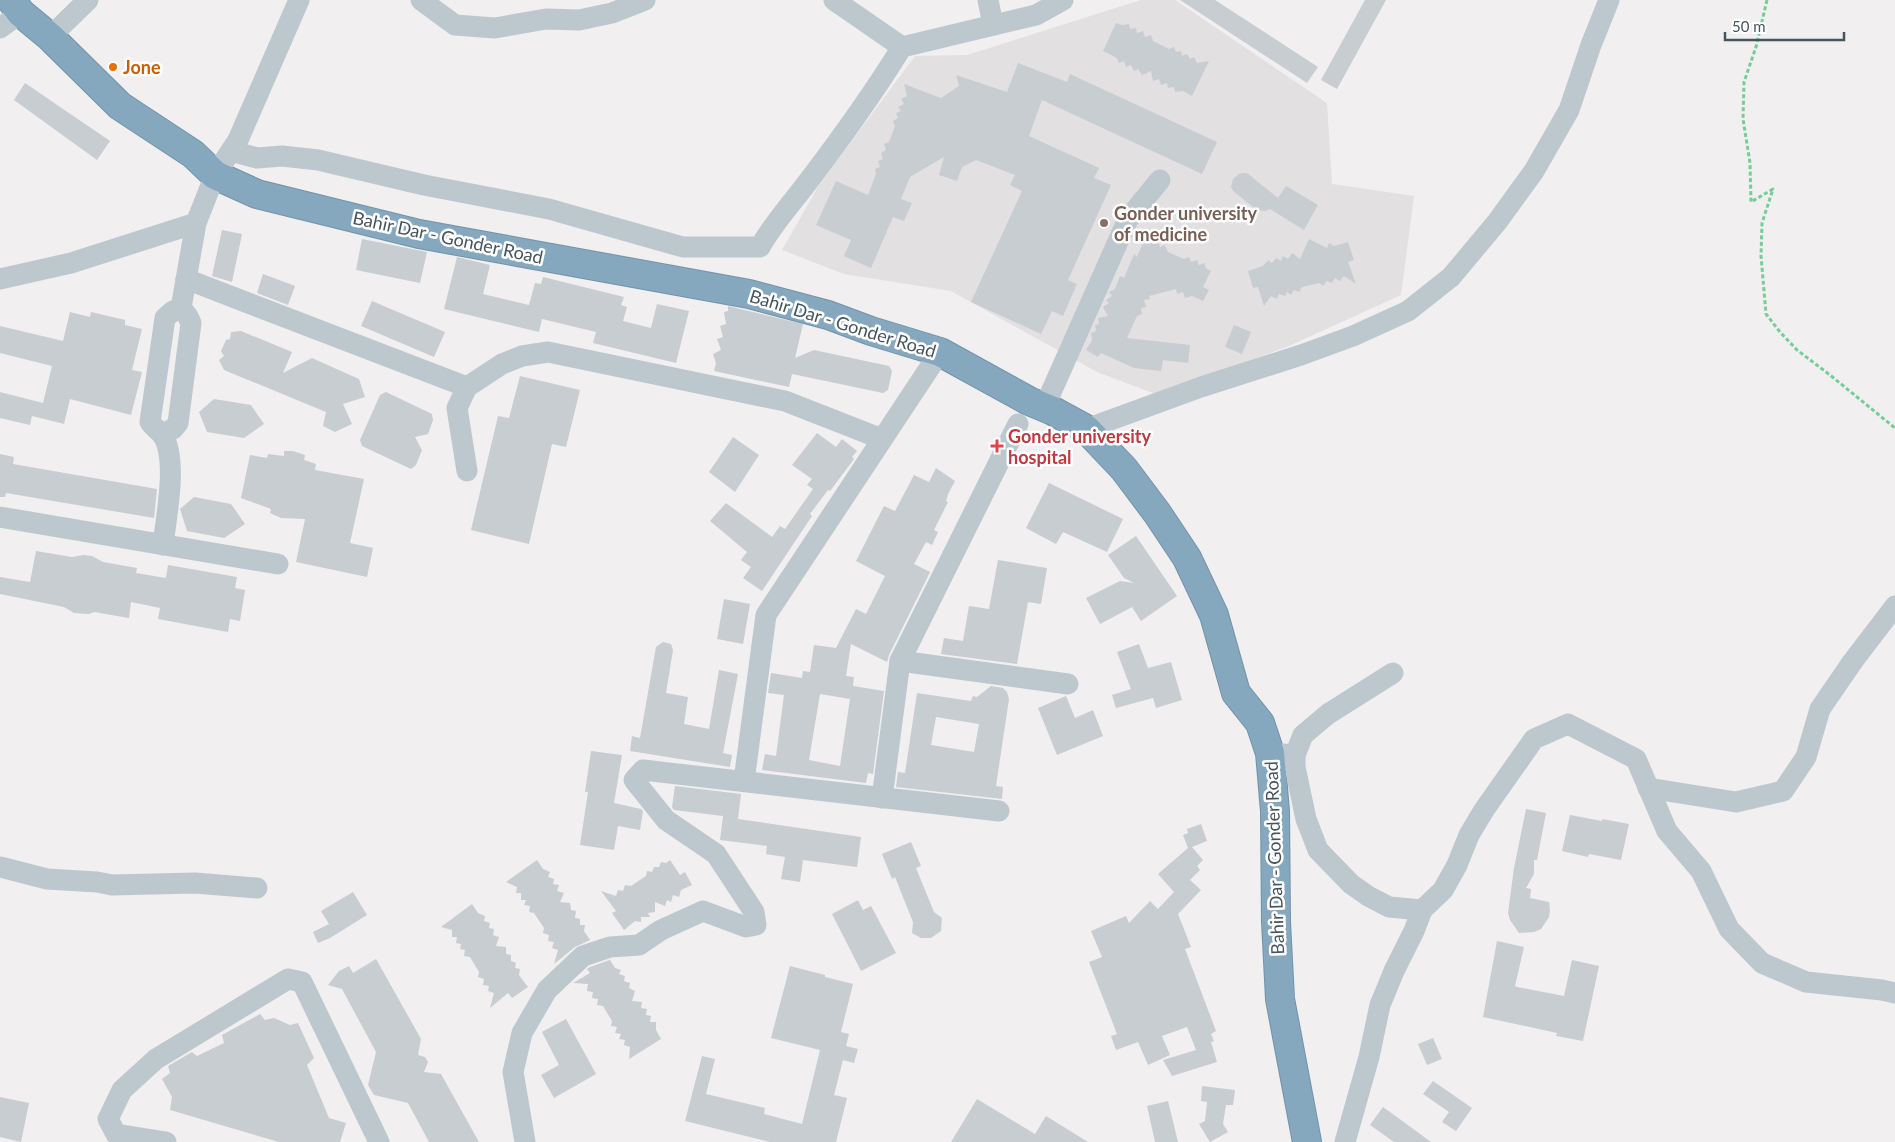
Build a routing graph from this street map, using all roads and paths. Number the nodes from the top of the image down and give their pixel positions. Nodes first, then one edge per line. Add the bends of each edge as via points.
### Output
1 (88, 0) edge
2 (299, 0) edge
3 (421, 0) edge
4 (645, 0) edge
5 (834, 0) edge
6 (988, 0) edge
7 (1063, 0) edge
8 (1609, 0) edge
9 (1767, 0) edge
10 (10, 14) edge
11 (993, 25) junction
12 (50, 37) junction
13 (902, 46) junction
14 (231, 151) junction
15 (215, 175) junction
16 (1160, 180) dead end
17 (196, 224) junction
18 (0, 279) edge
19 (186, 279) junction
20 (940, 352) junction
21 (467, 387) junction
22 (1044, 408) junction
23 (1018, 424) dead end
24 (1895, 428) edge
25 (1086, 429) junction
26 (882, 440) junction
27 (467, 471) dead end
28 (0, 517) edge
29 (163, 545) junction
30 (278, 564) dead end
31 (1895, 606) edge
32 (900, 661) junction
33 (1393, 673) dead end
34 (1068, 684) dead end
35 (1282, 754) junction
36 (744, 782) junction
37 (1648, 788) junction
38 (882, 798) junction
39 (999, 811) dead end
40 (0, 867) edge
41 (257, 888) dead end
42 (1422, 910) junction
43 (1895, 993) edge
44 (166, 1142) edge
45 (379, 1142) edge
46 (525, 1142) edge
47 (1307, 1142) edge
48 (1345, 1142) edge

1 - 12 street
2 - 14 street
3 - 4 street via 455,25 495,28 546,19 579,20 612,13
5 - 13 street
6 - 11 street
7 - 11 street via 1036,15
8 - 25 street via 1569,110 1534,172 1451,277 1408,311 1353,336
9 - 24 path via 1744,82 1743,119 1750,163 1751,202 1774,189 1762,224 1766,314 1797,350
10 - 12 highway, Bahir Dar - Gonder Road
11 - 13 street
12 - 15 highway, Bahir Dar - Gonder Road via 120,106 193,154
13 - 14 street via 810,180 770,228 760,247 683,248 549,210 318,160 282,156 257,158
14 - 15 street
15 - 17 street
15 - 20 highway, Bahir Dar - Gonder Road via 257,194 419,234 749,294 828,315
16 - 22 street via 1128,219
17 - 18 street via 71,263
17 - 19 street
19 - 21 street
19 - 29 street via 181,308 173,310 165,318 150,422 162,434 170,464
20 - 22 highway, Bahir Dar - Gonder Road
20 - 26 street
21 - 26 street via 502,364 522,356 548,352 785,401
21 - 27 street via 457,408
22 - 25 highway, Bahir Dar - Gonder Road
23 - 32 street
25 - 35 highway, Bahir Dar - Gonder Road via 1124,470 1187,558 1214,615 1236,693
26 - 36 street via 766,615
28 - 29 street
29 - 30 street
31 - 37 street via 1820,710 1806,757 1783,791 1736,802
32 - 34 street
32 - 38 street
33 - 35 street via 1328,714
35 - 42 street via 1295,767 1306,819 1318,850 1351,884 1368,896 1389,907
35 - 47 highway, Bahir Dar - Gonder Road via 1275,811 1280,999
36 - 38 street
36 - 46 street via 644,770 634,780 666,820 716,854 754,912 756,924 746,927 703,911 661,930 640,945 610,948 583,956 547,990 522,1034 514,1072
37 - 42 street via 1636,759 1568,724 1534,739 1484,810 1442,890
37 - 43 street via 1667,831 1701,871 1729,929 1762,963 1806,982
38 - 39 street
40 - 41 street via 47,879 112,885 194,882
42 - 48 street via 1380,1006
44 - 45 street via 116,1134 108,1119 122,1090 156,1059 288,980 302,982

